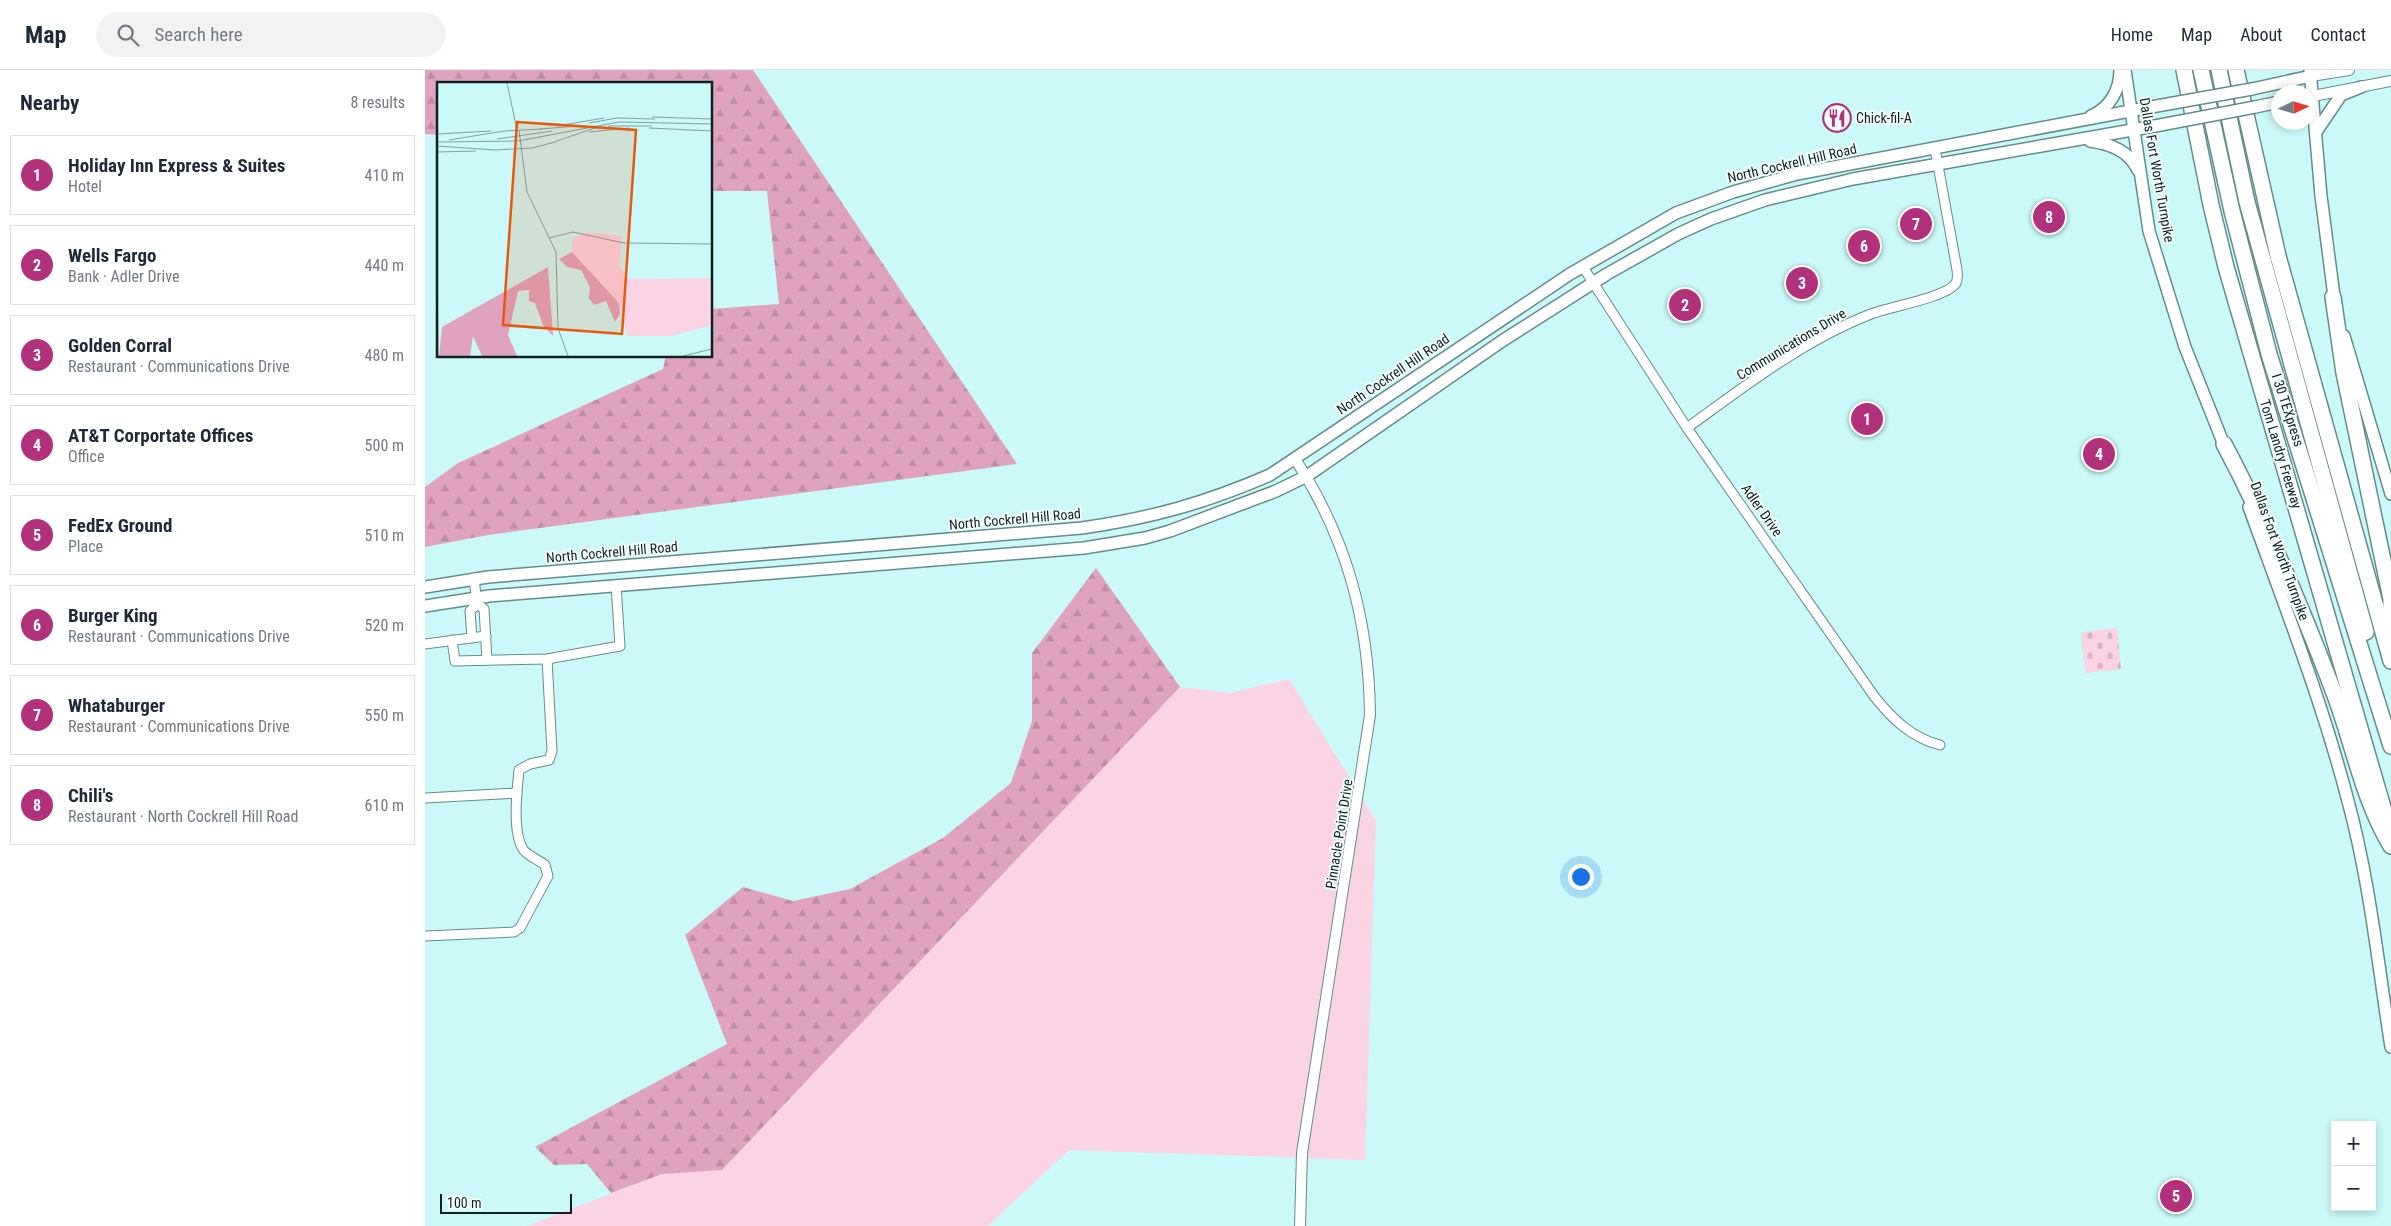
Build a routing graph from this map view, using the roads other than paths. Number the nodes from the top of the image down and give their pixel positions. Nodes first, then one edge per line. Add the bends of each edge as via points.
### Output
1 (2120, 70) edge
2 (2125, 70) edge
3 (2184, 70) edge
4 (2201, 70) edge
5 (2219, 70) edge
6 (2236, 70) edge
7 (2349, 70) edge
8 (2310, 73) edge
9 (2391, 81) edge
10 (2361, 87) junction
11 (2316, 96) edge
12 (2271, 104) edge
13 (2131, 111) junction
14 (2079, 122) junction
15 (2135, 130) junction
16 (2316, 132) joint
17 (2083, 140) junction
18 (1935, 148) junction
19 (1938, 165) junction
20 (2141, 176) junction
21 (1761, 184) junction
22 (1765, 200) junction
23 (1583, 267) junction
24 (1592, 283) junction
25 (2333, 297) junction
26 (1687, 428) junction
27 (2224, 444) junction
28 (1295, 459) junction
29 (1307, 476) junction
30 (2391, 494) edge
31 (2342, 544) junction
32 (475, 578) junction
33 (616, 585) junction
34 (425, 588) edge
35 (476, 601) junction
36 (425, 606) edge
37 (486, 636) junction
38 (472, 638) junction
39 (452, 640) junction
40 (425, 644) edge
41 (2391, 646) edge
42 (547, 658) junction
43 (487, 660) junction
44 (2391, 661) edge
45 (2391, 673) edge
46 (2391, 722) edge
47 (1940, 745) dead end
48 (2391, 746) edge
49 (517, 793) junction
50 (425, 798) edge
51 (2391, 835) edge
52 (2391, 846) edge
53 (425, 936) edge
54 (2391, 1048) edge
55 (1300, 1226) edge

1 - 14 main road via 2116,93 2096,114
2 - 13 main road, Dallas Fort Worth Turnpike
3 - 51 highway, Tom Landry Freeway via 2233,293
4 - 48 highway, I 30 TEXpress via 2232,211 2269,354
5 - 31 highway via 2247,202
6 - 44 highway via 2278,256
7 - 8 street, North Cockrell Hill Road
8 - 13 main road, North Cockrell Hill Road, bridge via 2253,89
9 - 10 street
10 - 11 street
10 - 16 main road via 2341,95
12 - 15 main road, bridge
13 - 14 main road, North Cockrell Hill Road
13 - 15 main road, Dallas Fort Worth Turnpike
14 - 18 main road, North Cockrell Hill Road
15 - 17 main road
15 - 20 main road, Dallas Fort Worth Turnpike
16 - 25 main road
17 - 19 main road
17 - 20 main road via 2119,149 2135,163
18 - 19 street, Communications Drive
18 - 21 main road, North Cockrell Hill Road via 1816,170
19 - 22 main road via 1853,179
19 - 26 street, Communications Drive via 1956,264 1955,284 1940,294 1843,326 1752,381
20 - 27 main road, Dallas Fort Worth Turnpike via 2149,231 2168,298
21 - 22 main road
21 - 23 main road, North Cockrell Hill Road via 1676,213
22 - 24 main road via 1678,234
23 - 24 street, Adler Drive
23 - 28 main road, North Cockrell Hill Road via 1449,353
24 - 26 street, Adler Drive
24 - 29 main road
25 - 30 main road
25 - 41 highway via 2344,373 2391,599
26 - 47 street, Adler Drive via 1887,713 1926,742
27 - 52 highway via 2258,509 2334,691 2376,820
27 - 54 main road, Dallas Fort Worth Turnpike via 2326,724 2349,802 2368,897
28 - 29 street, Pinnacle Point Drive
28 - 32 main road, North Cockrell Hill Road via 1270,475 1191,506 1143,519 1082,528
29 - 33 main road via 1276,492 1203,520 1126,542
29 - 55 street, Pinnacle Point Drive via 1339,541 1357,599 1368,657 1370,715 1302,1153
31 - 45 highway
31 - 46 highway
32 - 34 main road, North Cockrell Hill Road
32 - 35 street
33 - 35 main road
33 - 42 street via 620,646
35 - 36 main road
35 - 37 street via 484,609
35 - 38 street via 470,611
37 - 38 street
37 - 43 street
38 - 39 street
39 - 40 street
39 - 43 street via 455,661
42 - 43 street
42 - 49 street via 552,752 549,760 519,770
49 - 50 street
49 - 53 street via 518,835 523,850 545,865 548,876 520,928 514,932

